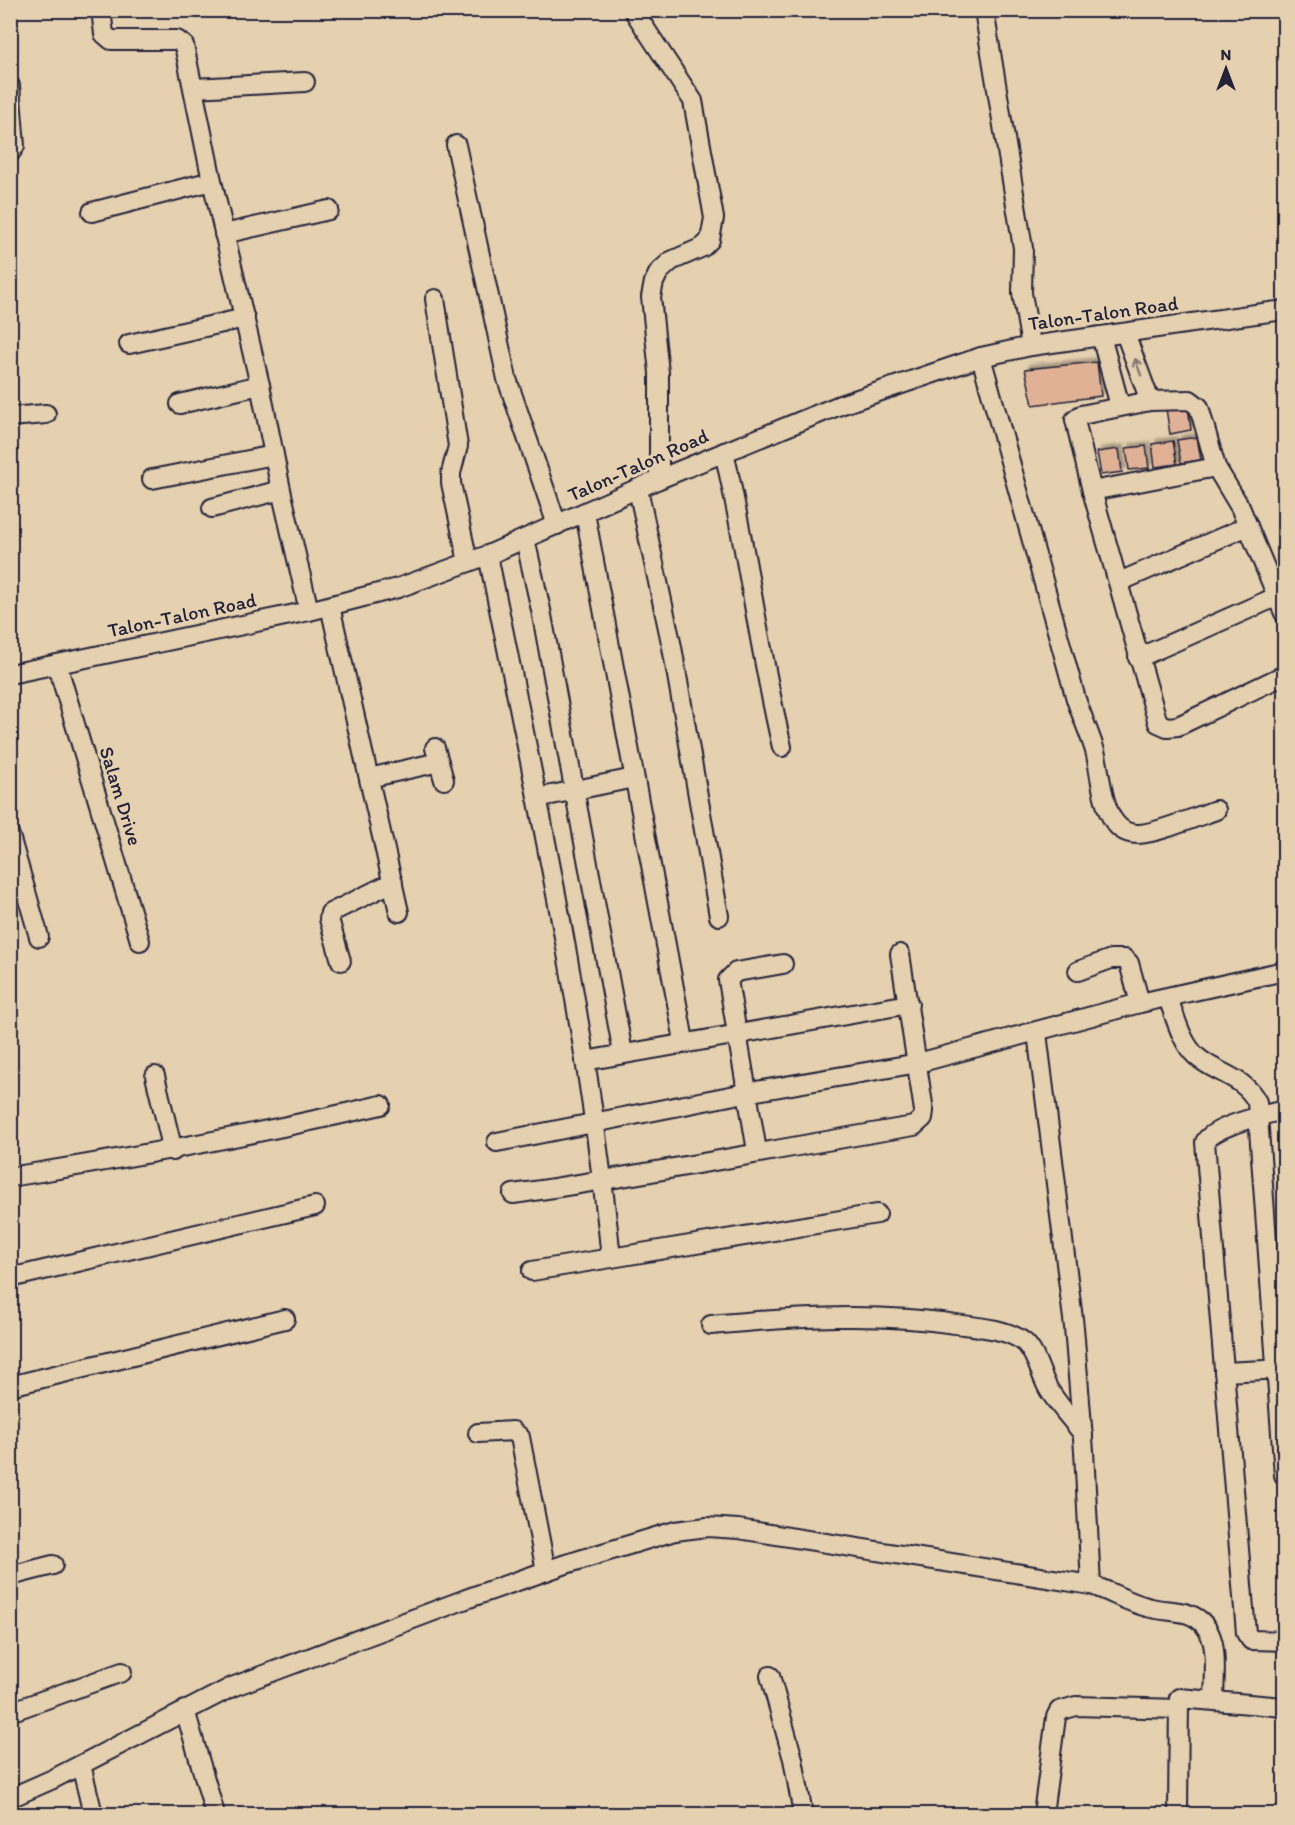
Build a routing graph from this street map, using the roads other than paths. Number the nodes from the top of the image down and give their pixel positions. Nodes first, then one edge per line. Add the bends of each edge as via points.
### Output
1 (101, 10) edge
2 (633, 10) edge
3 (984, 10) edge
4 (305, 82) dead end
5 (10, 87) edge
6 (194, 88) junction
7 (456, 145) dead end
8 (10, 153) edge
9 (212, 181) junction
10 (329, 210) dead end
11 (92, 212) dead end
12 (224, 234) junction
13 (435, 299) dead end
14 (1284, 310) edge
15 (245, 318) junction
16 (1125, 333) junction
17 (1101, 336) junction
18 (129, 344) dead end
19 (1031, 346) junction
20 (981, 357) junction
21 (260, 385) junction
22 (1150, 402) junction
23 (180, 404) dead end
24 (1120, 406) junction
25 (46, 414) dead end
26 (10, 417) edge
27 (724, 453) junction
28 (274, 455) junction
29 (1216, 467) junction
30 (153, 479) dead end
31 (660, 479) junction
32 (638, 489) junction
33 (281, 490) junction
34 (1092, 491) junction
35 (212, 508) dead end
36 (585, 513) junction
37 (557, 525) junction
38 (1248, 526) junction
39 (525, 539) junction
40 (488, 555) junction
41 (468, 562) junction
42 (1119, 582) junction
43 (1281, 604) edge
44 (330, 606) junction
45 (309, 611) junction
46 (1138, 658) junction
47 (57, 664) junction
48 (10, 674) edge
49 (1284, 675) edge
50 (782, 747) dead end
51 (369, 778) junction
52 (634, 778) junction
53 (444, 780) dead end
54 (573, 792) junction
55 (537, 798) junction
56 (1216, 810) dead end
57 (10, 836) edge
58 (393, 882) junction
59 (399, 912) dead end
60 (719, 916) dead end
61 (39, 937) dead end
62 (140, 941) dead end
63 (900, 954) dead end
64 (341, 961) dead end
65 (783, 964) dead end
66 (1078, 971) dead end
67 (1284, 971) edge
68 (1168, 998) junction
69 (1140, 1003) junction
70 (909, 1004) junction
71 (1037, 1033) junction
72 (738, 1035) junction
73 (684, 1041) junction
74 (623, 1053) junction
75 (585, 1060) junction
76 (918, 1063) junction
77 (155, 1076) dead end
78 (745, 1093) junction
79 (381, 1105) dead end
80 (1284, 1110) edge
81 (1260, 1115) junction
82 (595, 1122) junction
83 (497, 1142) dead end
84 (173, 1151) junction
85 (757, 1152) junction
86 (10, 1177) edge
87 (603, 1181) junction
88 (513, 1194) dead end
89 (315, 1206) dead end
90 (877, 1214) dead end
91 (611, 1258) junction
92 (532, 1271) dead end
93 (10, 1278) edge
94 (285, 1319) dead end
95 (711, 1326) dead end
96 (1281, 1369) edge
97 (1224, 1372) junction
98 (10, 1386) edge
99 (478, 1433) dead end
100 (1083, 1434) junction
101 (1284, 1475) edge
102 (53, 1565) dead end
103 (546, 1571) junction
104 (10, 1576) edge
105 (1091, 1585) junction
106 (1284, 1641) edge
107 (122, 1672) dead end
108 (770, 1676) dead end
109 (1214, 1700) junction
110 (1284, 1707) edge
111 (1179, 1709) junction
112 (185, 1710) junction
113 (10, 1712) edge
114 (81, 1765) junction
115 (10, 1798) edge
116 (93, 1815) edge
117 (215, 1815) edge
118 (803, 1815) edge
119 (1043, 1815) edge
120 (1178, 1815) edge

1 - 6 street via 104,34 111,40 181,41
2 - 31 street via 693,101 714,218 710,240 671,261 654,282 651,297 659,373
3 - 19 street via 1023,248 1022,293
4 - 6 street
5 - 8 street via 15,146
6 - 9 street
7 - 37 street via 507,379
9 - 11 street
9 - 12 street
10 - 12 street
12 - 15 street
13 - 41 street via 458,446 451,483
14 - 16 street, Talon-Talon Road
15 - 18 street
15 - 21 street
16 - 17 street, Talon-Talon Road
22 -> 16 street
17 - 19 street, Talon-Talon Road
17 - 24 street
19 - 20 street, Talon-Talon Road
20 - 27 street, Talon-Talon Road via 850,401
20 - 56 street via 1112,819 1120,828 1138,835
21 - 23 street
21 - 28 street
22 - 24 street
22 - 29 street via 1195,402
24 - 34 street via 1075,420
25 - 26 street
27 - 31 street, Talon-Talon Road
27 - 50 street
28 - 30 street
28 - 33 street
29 - 34 street
29 - 38 street
31 - 32 street, Talon-Talon Road
32 - 36 street, Talon-Talon Road
32 - 60 street via 672,648
33 - 35 street
33 - 45 street
34 - 42 street
36 - 37 street, Talon-Talon Road
36 - 52 street
37 - 39 street, Talon-Talon Road
38 - 42 street
38 - 43 street
39 - 40 street, Talon-Talon Road
39 - 54 street
40 - 41 street, Talon-Talon Road
40 - 55 street
41 - 44 street, Talon-Talon Road via 398,588
42 - 46 street
43 - 46 street
44 - 45 street, Talon-Talon Road
44 - 51 street
45 - 47 street, Talon-Talon Road
46 - 49 street via 1158,723 1167,727 1178,726
47 - 48 street, Talon-Talon Road
47 - 62 street, Salam Drive
51 - 53 street via 437,755
51 - 58 street
52 - 54 street
52 - 73 street
54 - 55 street
54 - 74 street
55 - 75 street
57 - 61 street
58 - 59 street
58 - 64 street via 330,913
63 - 70 street
65 - 72 street via 736,972 728,980
66 - 69 street via 1112,958 1125,959
67 - 68 street
68 - 69 street
68 - 81 street via 1194,1055 1243,1082 1257,1102
69 - 71 street
70 - 72 street
70 - 76 street
71 - 76 street
71 - 100 street via 1074,1327
72 - 73 street
72 - 78 street
73 - 74 street
74 - 75 street
75 - 82 street
76 - 78 street
76 - 85 street via 924,1111 923,1118 914,1126
77 - 84 street
78 - 82 street
78 - 85 street
79 - 84 street
80 - 81 street
81 - 96 street
81 - 97 street via 1212,1134 1205,1142
82 - 83 street
82 - 87 street
84 - 86 street
85 - 87 street
87 - 88 street
87 - 91 street
89 - 93 street
90 - 91 street
91 - 92 street
94 - 98 street
95 - 100 street via 795,1317 862,1316 927,1319 1014,1336 1025,1343 1052,1394
96 - 97 street
96 - 101 street
97 - 106 street via 1246,1634 1251,1640
99 - 103 street via 513,1431 520,1437
100 - 105 street
102 - 104 street
103 - 105 street via 656,1536 707,1527
103 - 112 street via 232,1686
105 - 109 street via 1130,1603 1201,1619 1212,1638
107 - 113 street
108 - 118 street via 793,1758
109 - 110 street
109 - 111 street via 1179,1698
111 - 119 street via 1076,1706 1059,1711
111 - 120 street
112 - 114 street
112 - 117 street
114 - 115 street
114 - 116 street

